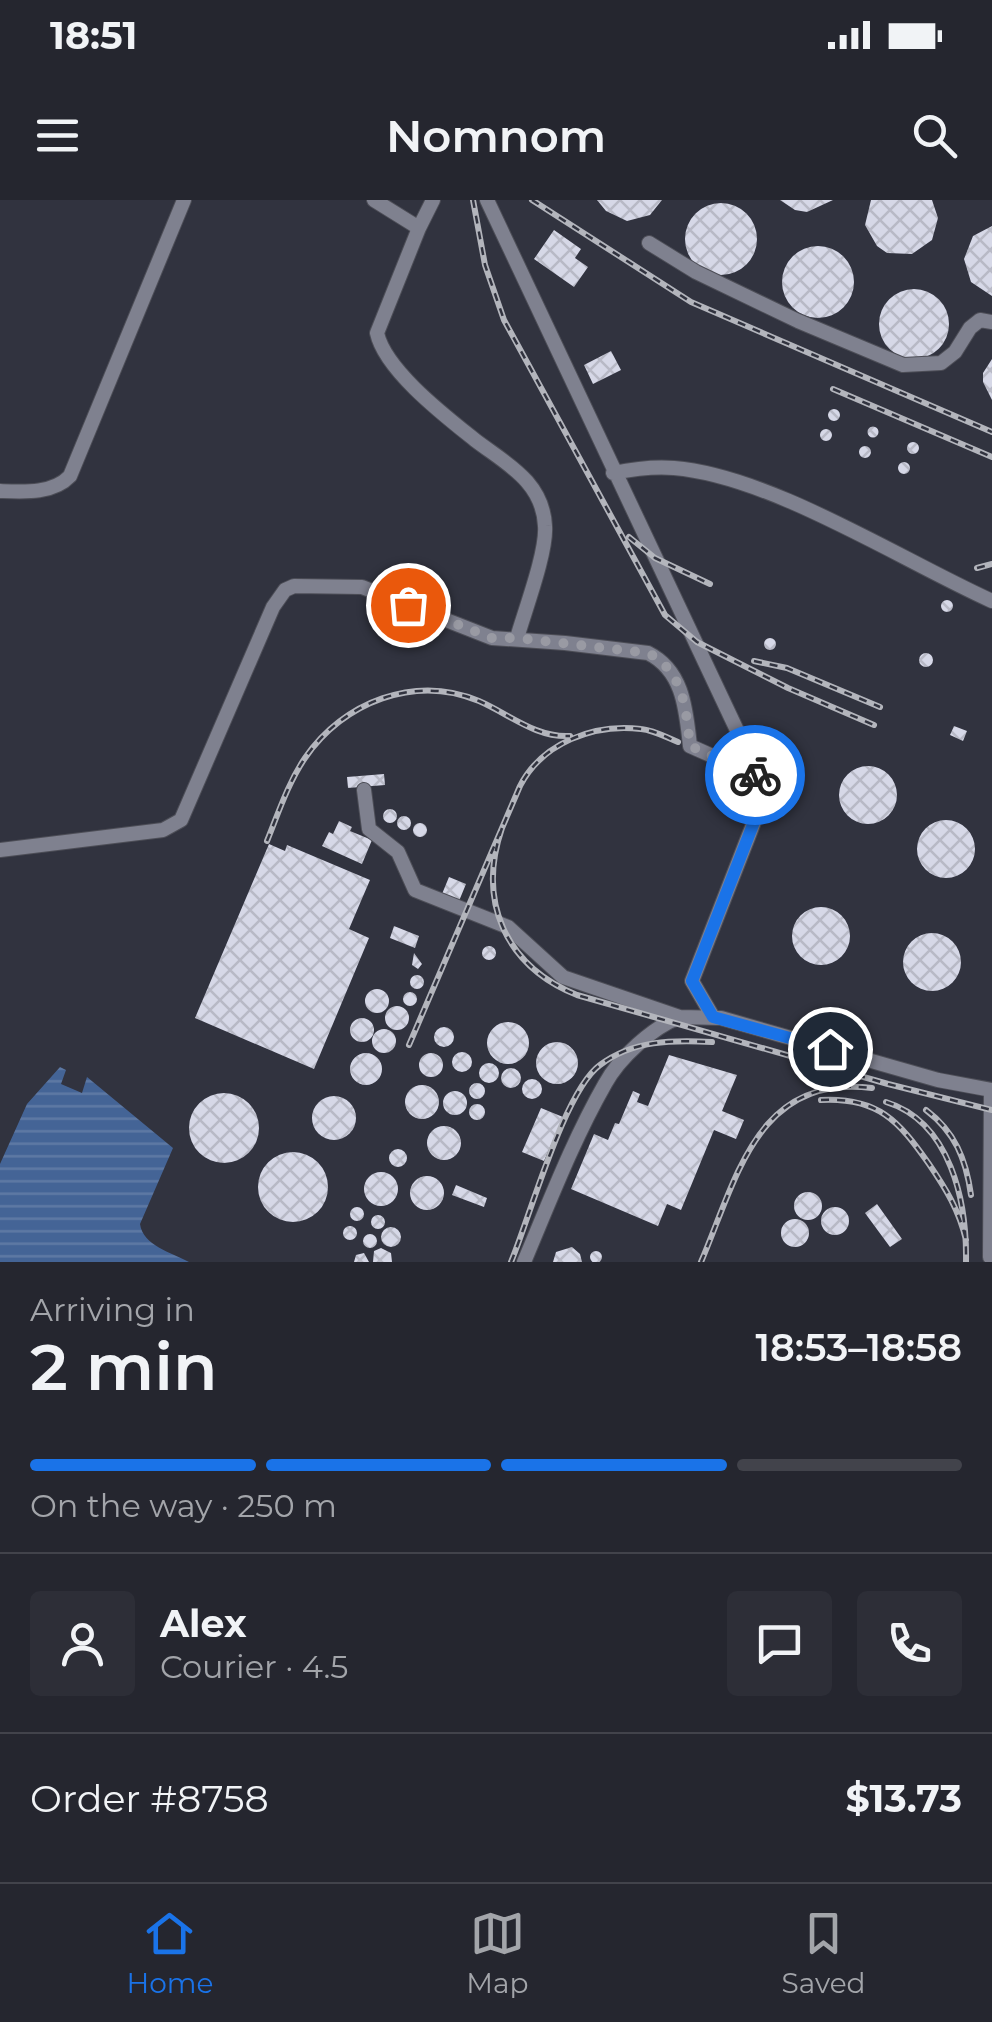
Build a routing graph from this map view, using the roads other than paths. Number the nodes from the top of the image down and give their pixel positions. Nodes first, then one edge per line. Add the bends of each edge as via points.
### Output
1 (184, 200) edge
2 (374, 200) edge
3 (433, 200) edge
4 (487, 200) edge
5 (418, 228) junction
6 (649, 243) dead end
7 (992, 322) edge
8 (613, 473) junction
9 (0, 491) edge
10 (992, 601) edge
11 (517, 638) junction
12 (751, 760) junction
13 (364, 790) dead end
14 (0, 850) edge
15 (680, 1017) junction
16 (713, 1017) junction
17 (991, 1090) edge
18 (990, 1257) edge
19 (524, 1262) edge

1 - 9 street via 70,476 46,490
2 - 5 street
3 - 5 street
4 - 8 street
5 - 11 street via 380,322 379,342 400,373 508,461 536,493 546,532
6 - 7 street via 798,321 902,364 941,363 970,328 980,320
8 - 10 street via 678,468 745,486
8 - 12 street
11 - 12 street via 660,659 685,696 690,746 726,762
11 - 14 street via 480,635 362,587 294,586 273,607 181,820 163,830
12 - 16 street via 760,796 756,817 692,981
13 - 15 street via 370,828 398,852 415,890 508,927 563,977
15 - 16 street
15 - 19 street via 637,1046 606,1080
16 - 17 street
17 - 18 street

